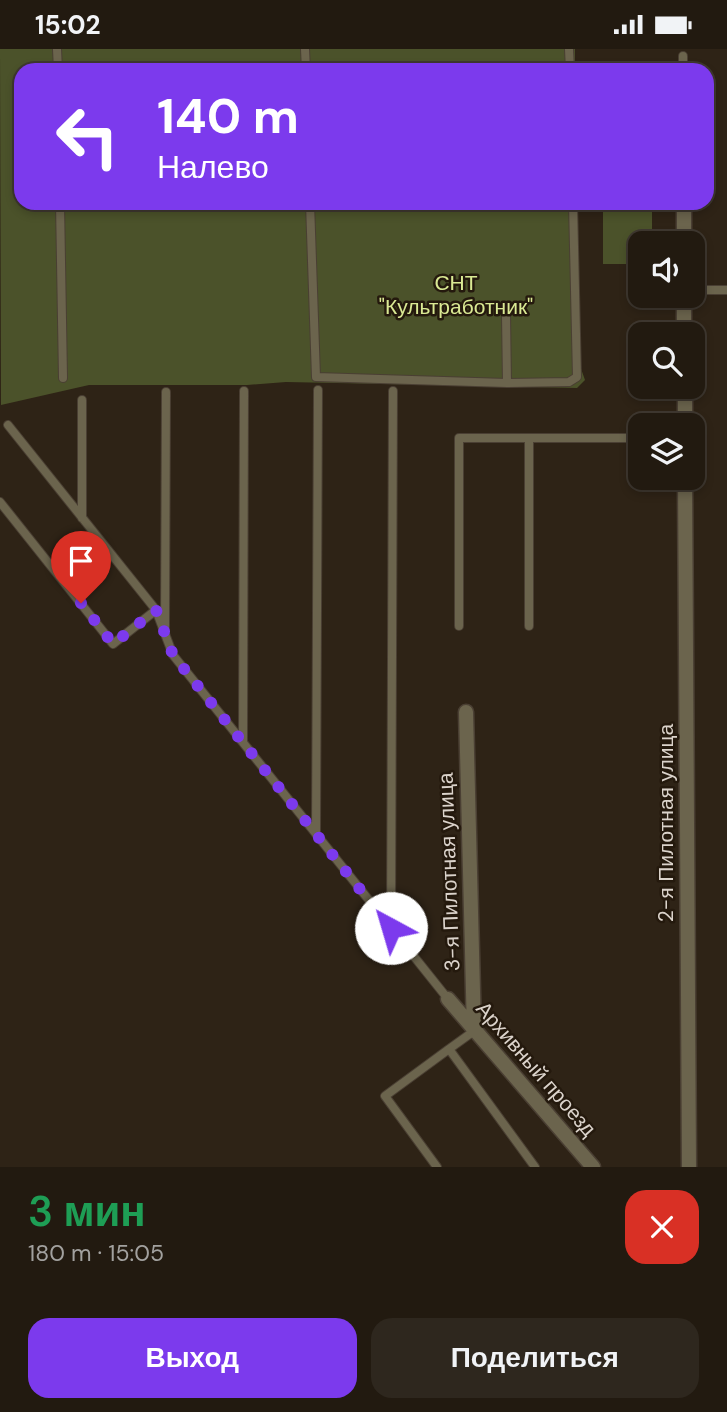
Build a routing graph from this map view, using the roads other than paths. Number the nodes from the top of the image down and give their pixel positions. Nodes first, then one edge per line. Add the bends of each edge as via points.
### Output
1 (683, 56) dead end
2 (683, 63) edge
3 (60, 210) edge
4 (310, 210) edge
5 (573, 210) edge
6 (684, 210) edge
7 (684, 231) edge
8 (705, 290) edge
9 (727, 290) edge
10 (506, 315) dead end
11 (63, 378) dead end
12 (507, 383) junction
13 (318, 390) dead end
14 (244, 391) dead end
15 (393, 391) dead end
16 (166, 392) dead end
17 (82, 400) dead end
18 (8, 425) dead end
19 (529, 438) junction
20 (628, 438) edge
21 (685, 490) edge
22 (0, 502) edge
23 (82, 517) junction
24 (156, 610) junction
25 (459, 626) dead end
26 (529, 626) dead end
27 (164, 633) junction
28 (466, 712) dead end
29 (243, 742) junction
30 (316, 834) junction
31 (391, 928) junction
32 (448, 999) joint
33 (474, 1031) junction
34 (449, 1049) junction
35 (437, 1167) edge
36 (535, 1167) edge
37 (593, 1167) edge
38 (690, 1167) edge

1 - 2 lane
3 - 11 lane
4 - 12 lane via 316,377
5 - 12 lane via 577,377 569,382
6 - 7 street
8 - 9 lane
10 - 12 lane
13 - 30 lane
14 - 29 lane
15 - 31 lane
16 - 27 lane
17 - 23 lane
18 - 23 lane
19 - 20 lane
19 - 25 lane via 459,438
19 - 26 lane
21 - 38 street, 2-я Пилотная улица
22 - 24 lane via 113,644
23 - 24 lane
24 - 27 lane
27 - 29 lane via 173,655
28 - 33 street, 3-я Пилотная улица
29 - 30 lane
30 - 31 lane
31 - 32 lane
32 - 33 street, Архивный проезд
33 - 34 lane
33 - 37 street, Архивный проезд
34 - 35 lane via 385,1096
34 - 36 lane

